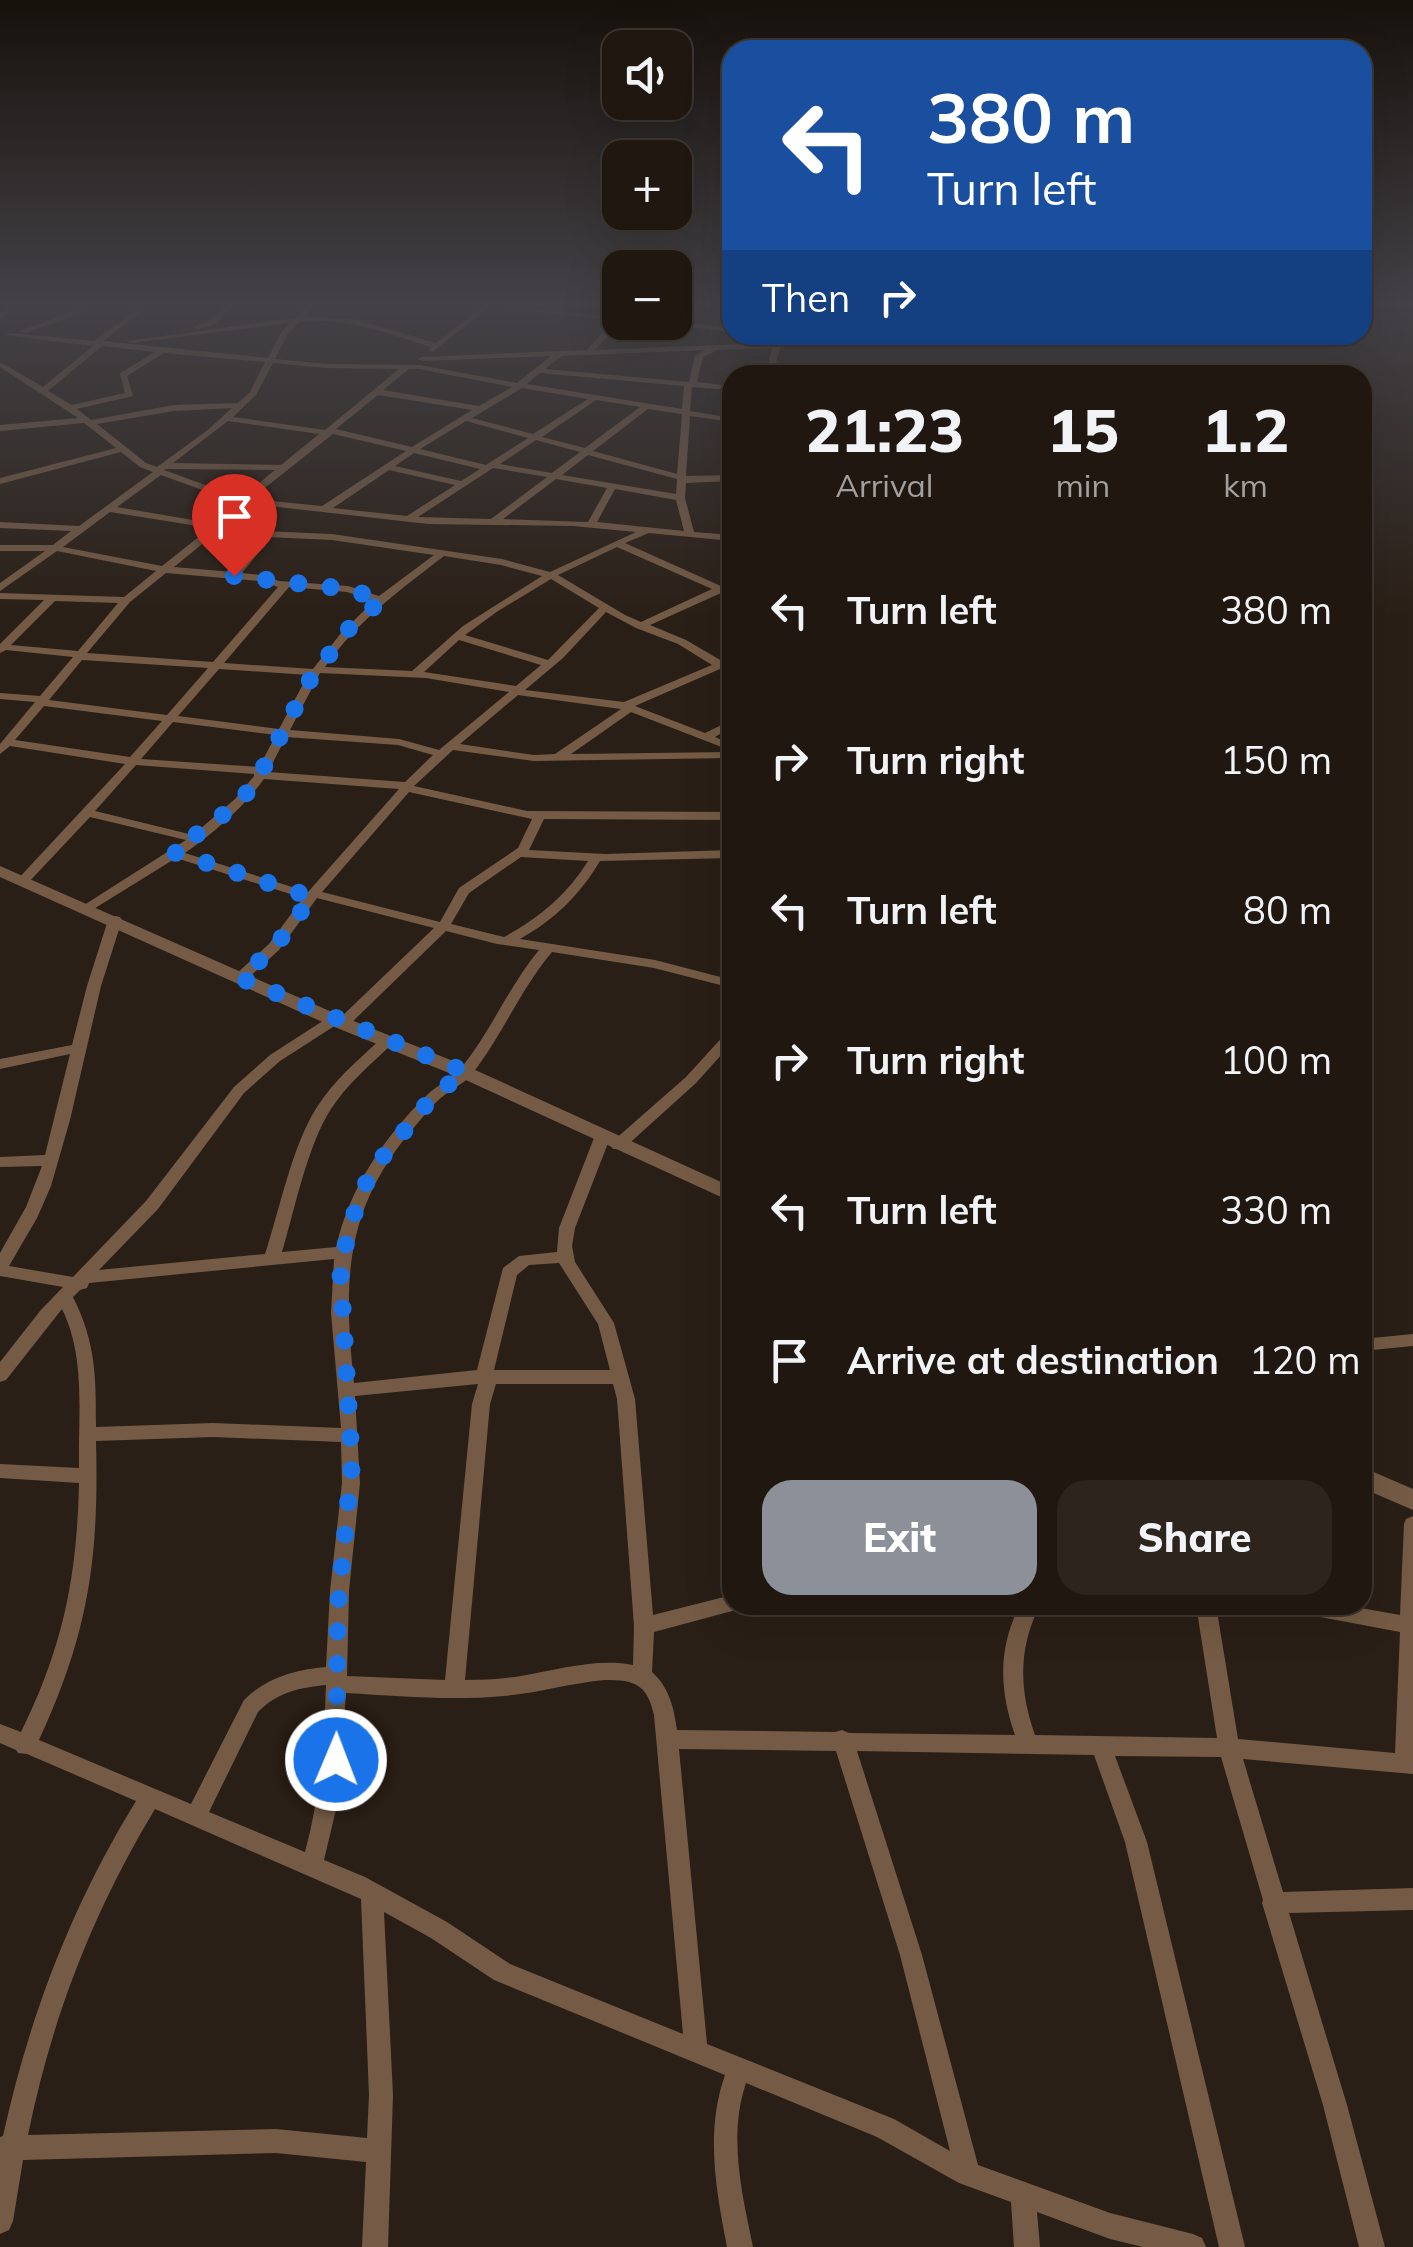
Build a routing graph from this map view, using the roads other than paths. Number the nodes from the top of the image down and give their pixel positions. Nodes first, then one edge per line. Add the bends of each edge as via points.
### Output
1 (75, 411) edge
2 (155, 411) edge
3 (234, 411) edge
4 (356, 411) edge
5 (477, 411) edge
6 (574, 411) edge
7 (640, 411) edge
8 (663, 411) edge
9 (684, 411) edge
10 (683, 414) junction
11 (226, 418) junction
12 (464, 418) junction
13 (722, 419) edge
14 (88, 421) junction
15 (0, 428) edge
16 (331, 432) junction
17 (532, 436) junction
18 (122, 449) junction
19 (412, 450) junction
20 (590, 450) junction
21 (489, 467) junction
22 (287, 468) junction
23 (385, 468) junction
24 (160, 470) junction
25 (554, 477) junction
26 (722, 478) edge
27 (682, 479) junction
28 (0, 481) edge
29 (462, 484) junction
30 (611, 488) junction
31 (680, 498) junction
32 (247, 501) junction
33 (110, 509) junction
34 (323, 510) junction
35 (409, 519) junction
36 (492, 522) junction
37 (0, 524) edge
38 (223, 524) junction
39 (591, 524) junction
40 (654, 528) junction
41 (80, 529) junction
42 (689, 532) junction
43 (260, 534) junction
44 (722, 537) edge
45 (616, 544) junction
46 (0, 548) edge
47 (56, 548) junction
48 (440, 555) junction
49 (166, 569) junction
50 (551, 575) junction
51 (234, 576) junction
52 (284, 583) junction
53 (0, 588) edge
54 (722, 589) edge
55 (722, 591) edge
56 (0, 596) edge
57 (54, 596) junction
58 (126, 600) junction
59 (382, 600) junction
60 (606, 606) junction
61 (640, 626) junction
62 (457, 636) junction
63 (1, 649) edge
64 (78, 655) junction
65 (722, 661) edge
66 (215, 664) junction
67 (549, 664) junction
68 (722, 665) edge
69 (316, 671) junction
70 (415, 674) junction
71 (518, 691) junction
72 (0, 696) edge
73 (43, 701) junction
74 (628, 707) junction
75 (173, 718) junction
76 (722, 729) edge
77 (283, 733) junction
78 (707, 738) junction
79 (4, 746) edge
80 (722, 746) edge
81 (445, 750) junction
82 (722, 751) edge
83 (559, 758) junction
84 (131, 761) junction
85 (260, 774) junction
86 (406, 787) junction
87 (88, 813) junction
88 (539, 816) junction
89 (722, 816) edge
90 (192, 838) junction
91 (173, 852) junction
92 (520, 853) junction
93 (722, 854) edge
94 (596, 858) junction
95 (0, 871) edge
96 (22, 881) junction
97 (313, 895) junction
98 (87, 907) junction
99 (115, 920) junction
100 (443, 927) junction
101 (507, 941) junction
102 (548, 948) junction
103 (240, 978) junction
104 (722, 981) edge
105 (338, 1022) junction
106 (386, 1042) junction
107 (722, 1046) edge
108 (79, 1048) junction
109 (0, 1064) edge
110 (466, 1072) junction
111 (610, 1141) junction
112 (51, 1160) junction
113 (0, 1162) edge
114 (722, 1191) edge
115 (343, 1252) junction
116 (566, 1257) junction
117 (272, 1258) junction
118 (0, 1269) edge
119 (84, 1280) junction
120 (65, 1298) junction
121 (1413, 1340) edge
122 (1372, 1343) edge
123 (0, 1375) edge
124 (486, 1376) junction
125 (620, 1377) junction
126 (345, 1391) junction
127 (87, 1434) junction
128 (348, 1435) junction
129 (0, 1471) edge
130 (88, 1476) junction
131 (1372, 1482) edge
132 (1413, 1500) edge
133 (1413, 1524) edge
134 (722, 1605) edge
135 (1024, 1615) edge
136 (1208, 1615) edge
137 (1354, 1615) edge
138 (1408, 1625) junction
139 (644, 1626) junction
140 (642, 1678) junction
141 (337, 1680) junction
142 (454, 1688) junction
143 (0, 1733) edge
144 (667, 1739) junction
145 (842, 1739) junction
146 (1028, 1744) junction
147 (25, 1746) junction
148 (1101, 1746) junction
149 (1230, 1748) junction
150 (1409, 1764) edge
151 (150, 1798) junction
152 (194, 1817) junction
153 (312, 1864) junction
154 (372, 1893) junction
155 (1413, 1900) edge
156 (1273, 1903) junction
157 (696, 2050) junction
158 (740, 2068) junction
159 (5, 2148) edge
160 (380, 2151) junction
161 (968, 2174) junction
162 (1024, 2195) junction
163 (0, 2220) edge
164 (375, 2247) edge
165 (740, 2247) edge
166 (1026, 2247) edge
167 (1193, 2247) edge
168 (1232, 2247) edge
169 (1372, 2247) edge

1 - 14 street
2 - 14 street
3 - 11 street
4 - 16 street
5 - 12 street
6 - 17 street
7 - 20 street
8 - 10 street
9 - 10 street
10 - 13 street
10 - 27 street
11 - 16 street
11 - 24 street
12 - 17 street
12 - 19 street
14 - 15 street
14 - 18 street
16 - 19 street
16 - 22 street
17 - 20 street
17 - 21 street
18 - 24 street
18 - 28 street
19 - 21 street
19 - 23 street
20 - 25 street
20 - 27 street
21 - 25 street
21 - 29 street
22 - 24 street
22 - 32 street
23 - 29 street
23 - 34 street
24 - 32 street
24 - 33 street
25 - 30 street
25 - 36 street
26 - 27 street
27 - 31 street
29 - 35 street
30 - 31 street
30 - 39 street
31 - 42 street
32 - 34 street
32 - 38 street
33 - 38 street
33 - 41 street
34 - 35 street
35 - 36 street
36 - 39 street
37 - 41 street
38 - 43 street
38 - 49 street
39 - 40 street
40 - 42 street
40 - 45 street
41 - 47 street
42 - 44 street
43 - 48 street
43 - 51 street via 260,546
45 - 50 street
45 - 54 street
46 - 47 street
47 - 49 street
47 - 53 street
48 - 50 street
48 - 59 street
49 - 51 street
49 - 58 street
50 - 60 street
50 - 62 street
51 - 52 street
52 - 59 street via 338,587
52 - 66 street
55 - 61 street
56 - 57 street
57 - 58 street
57 - 63 street
58 - 64 street
59 - 69 street via 351,626
60 - 61 street
60 - 67 street
61 - 65 street
62 - 67 street
62 - 70 street
63 - 64 street
64 - 66 street
64 - 73 street
66 - 69 street
66 - 75 street
67 - 71 street
68 - 74 street
69 - 70 street
69 - 77 street
70 - 71 street
71 - 74 street
71 - 81 street
72 - 73 street
73 - 75 street
73 - 79 street
74 - 78 street
74 - 83 street
75 - 77 street
75 - 84 street
76 - 78 street
77 - 81 street
77 - 85 street
78 - 80 street
79 - 84 street
81 - 83 street
81 - 86 street
82 - 83 street
84 - 85 street
84 - 87 street
85 - 86 street
85 - 90 street via 240,802
86 - 88 street
86 - 97 street
87 - 90 street
87 - 96 street
88 - 89 street
88 - 92 street
90 - 91 street
91 - 97 street
91 - 98 street
92 - 94 street
92 - 100 street via 464,891
93 - 94 street
94 - 101 street via 572,898
95 - 96 street
96 - 98 street
97 - 100 street
97 - 103 street via 274,948
98 - 99 street
99 - 103 street
99 - 108 street
100 - 101 street
100 - 105 street
101 - 102 street
102 - 104 street
102 - 110 street
103 - 105 street
105 - 106 street
105 - 119 street via 274,1058 239,1090 152,1205
106 - 110 street
106 - 117 street via 323,1109
107 - 111 street via 691,1080
108 - 109 street
108 - 112 street
110 - 111 street
110 - 115 street via 435,1094 377,1164 360,1194
111 - 114 street
111 - 116 street via 566,1228
112 - 113 street
112 - 118 street
115 - 117 street
115 - 126 street
116 - 124 street via 525,1260 509,1272
116 - 125 street via 606,1324
117 - 119 street
118 - 119 street
119 - 120 street
120 - 123 street
120 - 127 street via 84,1334
121 - 122 street
124 - 125 street
124 - 126 street
124 - 142 street
125 - 139 street via 632,1440
126 - 128 street
127 - 128 street
127 - 130 street
128 - 141 street via 352,1464
129 - 130 street
130 - 147 street via 84,1592 54,1690
131 - 132 street
133 - 138 street
134 - 139 street
135 - 146 street via 1011,1662 1017,1716
136 - 149 street
137 - 138 street
138 - 150 street
139 - 140 street
140 - 142 street via 612,1673
140 - 144 street via 659,1694
141 - 142 street
141 - 152 street via 280,1682 264,1690
141 - 153 street via 330,1798
143 - 147 street
144 - 145 street
144 - 157 street
145 - 146 street
145 - 161 street via 881,1850
146 - 148 street
147 - 151 street
148 - 149 street
148 - 168 street via 1136,1842
149 - 150 street
149 - 156 street
151 - 152 street
151 - 159 street via 82,1914
152 - 153 street
153 - 154 street
154 - 157 street via 502,1972
154 - 160 street
155 - 156 street
156 - 169 street
157 - 158 street
158 - 161 street via 885,2128
158 - 165 street via 723,2142
159 - 160 street via 276,2141
159 - 163 street
160 - 164 street
161 - 162 street
162 - 166 street
162 - 167 street

